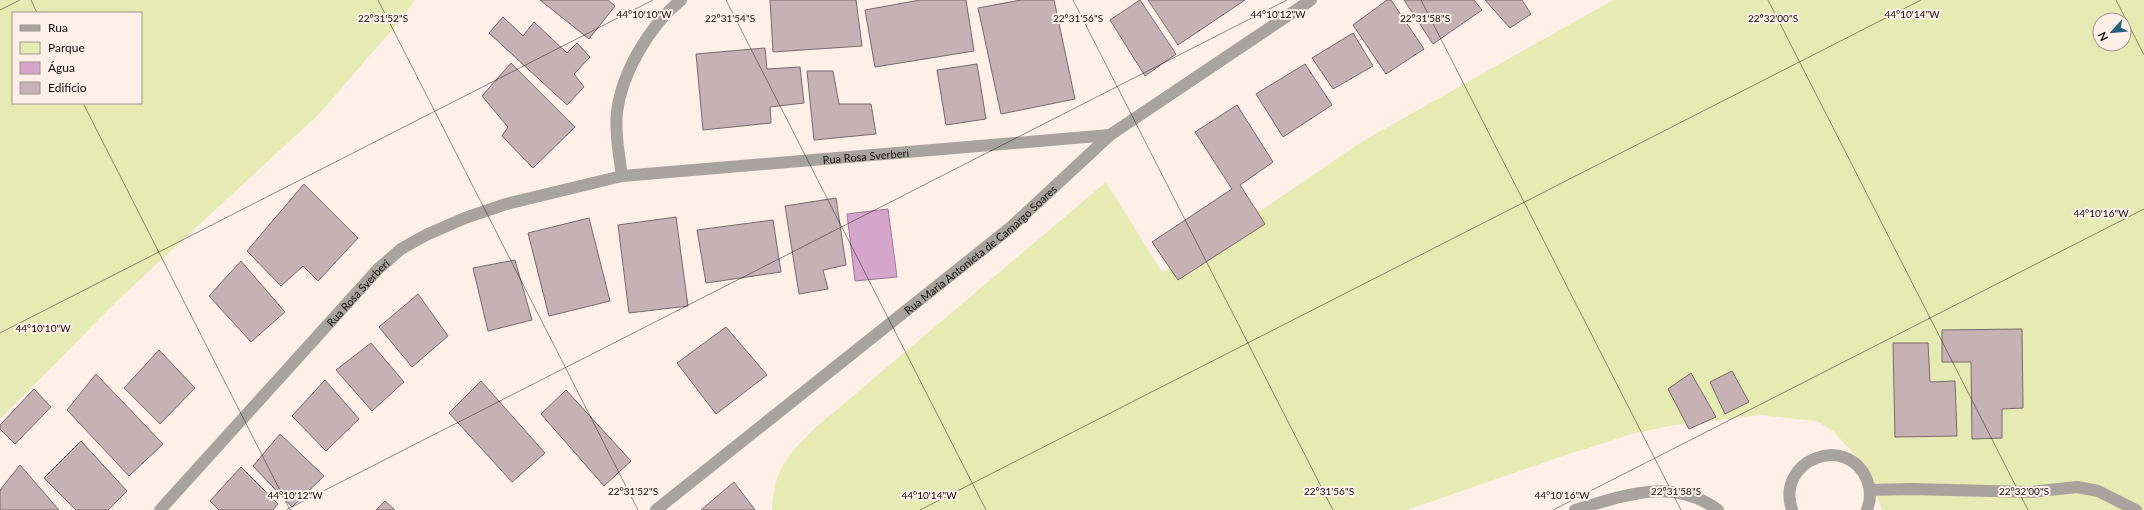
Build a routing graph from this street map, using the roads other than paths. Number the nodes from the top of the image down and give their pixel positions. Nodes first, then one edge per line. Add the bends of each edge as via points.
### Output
1 (681, 0) edge
2 (1311, 0) edge
3 (1110, 135) junction
4 (622, 176) junction
5 (1870, 490) junction
6 (160, 510) edge
7 (656, 510) edge
8 (1575, 510) edge
9 (1718, 510) edge
10 (1792, 510) edge
11 (1867, 510) edge
12 (2136, 510) edge

1 - 4 street via 652,32 625,81 617,112
2 - 3 street, Rua Maria Antonieta de Camargo Soares
3 - 4 street, Rua Rosa Sverberi
3 - 7 street, Rua Maria Antonieta de Camargo Soares via 1011,227
4 - 6 street, Rua Rosa Sverberi via 506,204 465,218 401,249 378,269 326,325
5 - 10 street via 1865,476 1849,460 1836,456 1821,456 1802,466 1794,477 1790,491
5 - 11 street
5 - 12 street via 1911,488 2031,492 2077,487 2098,491
8 - 9 street via 1630,494 1666,490 1701,499

